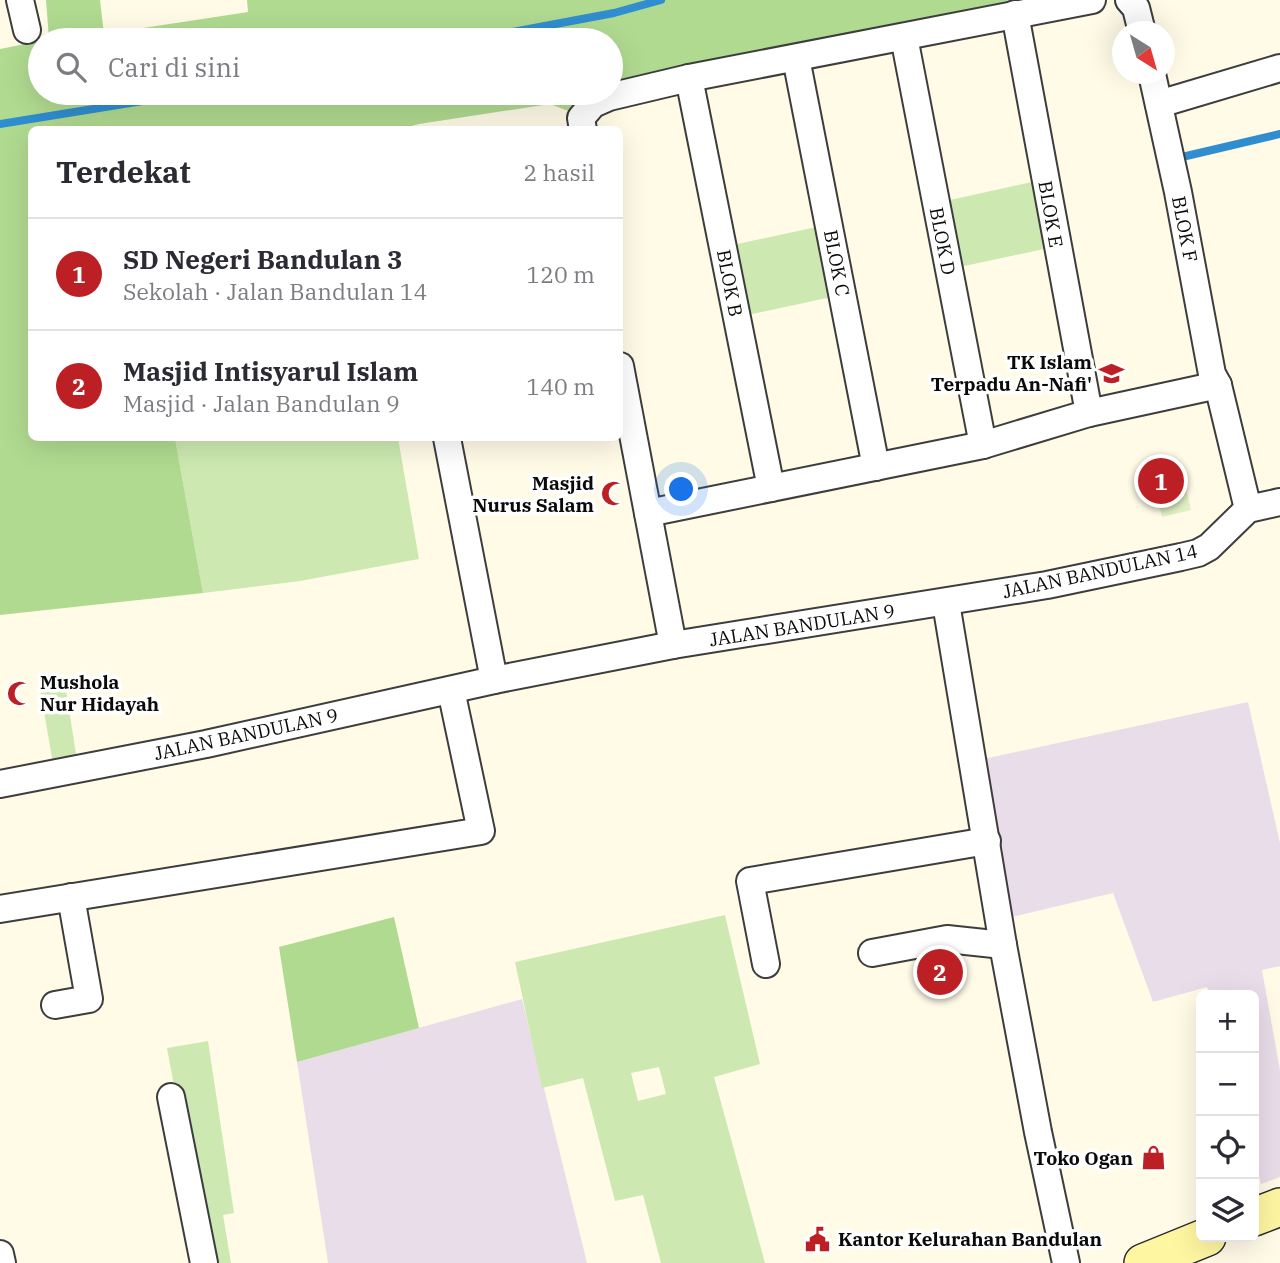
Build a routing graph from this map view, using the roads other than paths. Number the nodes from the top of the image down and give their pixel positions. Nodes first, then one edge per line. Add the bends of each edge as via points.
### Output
1 (20, 0) edge
2 (1091, 0) edge
3 (1130, 1) edge
4 (1015, 14) junction
5 (1139, 21) edge
6 (27, 30) dead end
7 (904, 37) junction
8 (796, 58) junction
9 (1280, 68) edge
10 (689, 78) junction
11 (1154, 84) edge
12 (623, 94) edge
13 (1159, 104) junction
14 (592, 105) edge
15 (582, 124) edge
16 (623, 382) edge
17 (1218, 385) junction
18 (1089, 414) junction
19 (448, 441) edge
20 (983, 445) junction
21 (876, 467) junction
22 (771, 488) junction
23 (1280, 502) edge
24 (1248, 509) junction
25 (648, 513) junction
26 (947, 603) junction
27 (673, 645) junction
28 (494, 680) junction
29 (451, 690) junction
30 (0, 784) edge
31 (987, 841) junction
32 (71, 897) junction
33 (0, 909) edge
34 (1003, 945) junction
35 (872, 953) dead end
36 (766, 964) dead end
37 (55, 1005) dead end
38 (171, 1097) dead end
39 (1280, 1207) edge
40 (1259, 1215) edge
41 (1196, 1241) edge
42 (0, 1254) edge
43 (2, 1263) edge
44 (204, 1263) edge
45 (1066, 1263) edge
46 (1143, 1263) edge

1 - 6 street
2 - 4 street
3 - 5 street
4 - 7 street
4 - 18 street, BLOK E
7 - 8 street
7 - 20 street, BLOK D
8 - 10 street
8 - 21 street, BLOK C
9 - 13 street
10 - 12 street
10 - 22 street, BLOK B
11 - 13 street, BLOK F
13 - 17 street, BLOK F
14 - 15 street
16 - 25 street
17 - 18 street
17 - 24 street, BLOK F
18 - 20 street
19 - 28 street
20 - 21 street
21 - 22 street
22 - 25 street
23 - 24 street
24 - 26 street, JALAN BANDULAN 14 via 1198,553
25 - 27 street
26 - 27 street, JALAN BANDULAN 9
26 - 31 street
27 - 28 street, JALAN BANDULAN 9
28 - 29 street, JALAN BANDULAN 9
29 - 30 street, JALAN BANDULAN 9
29 - 32 street via 481,831
31 - 34 street
31 - 36 street via 750,881
32 - 33 street
32 - 37 street via 89,999
34 - 35 street via 947,939
34 - 45 street
38 - 44 street
39 - 40 main road
41 - 46 main road
42 - 43 street

